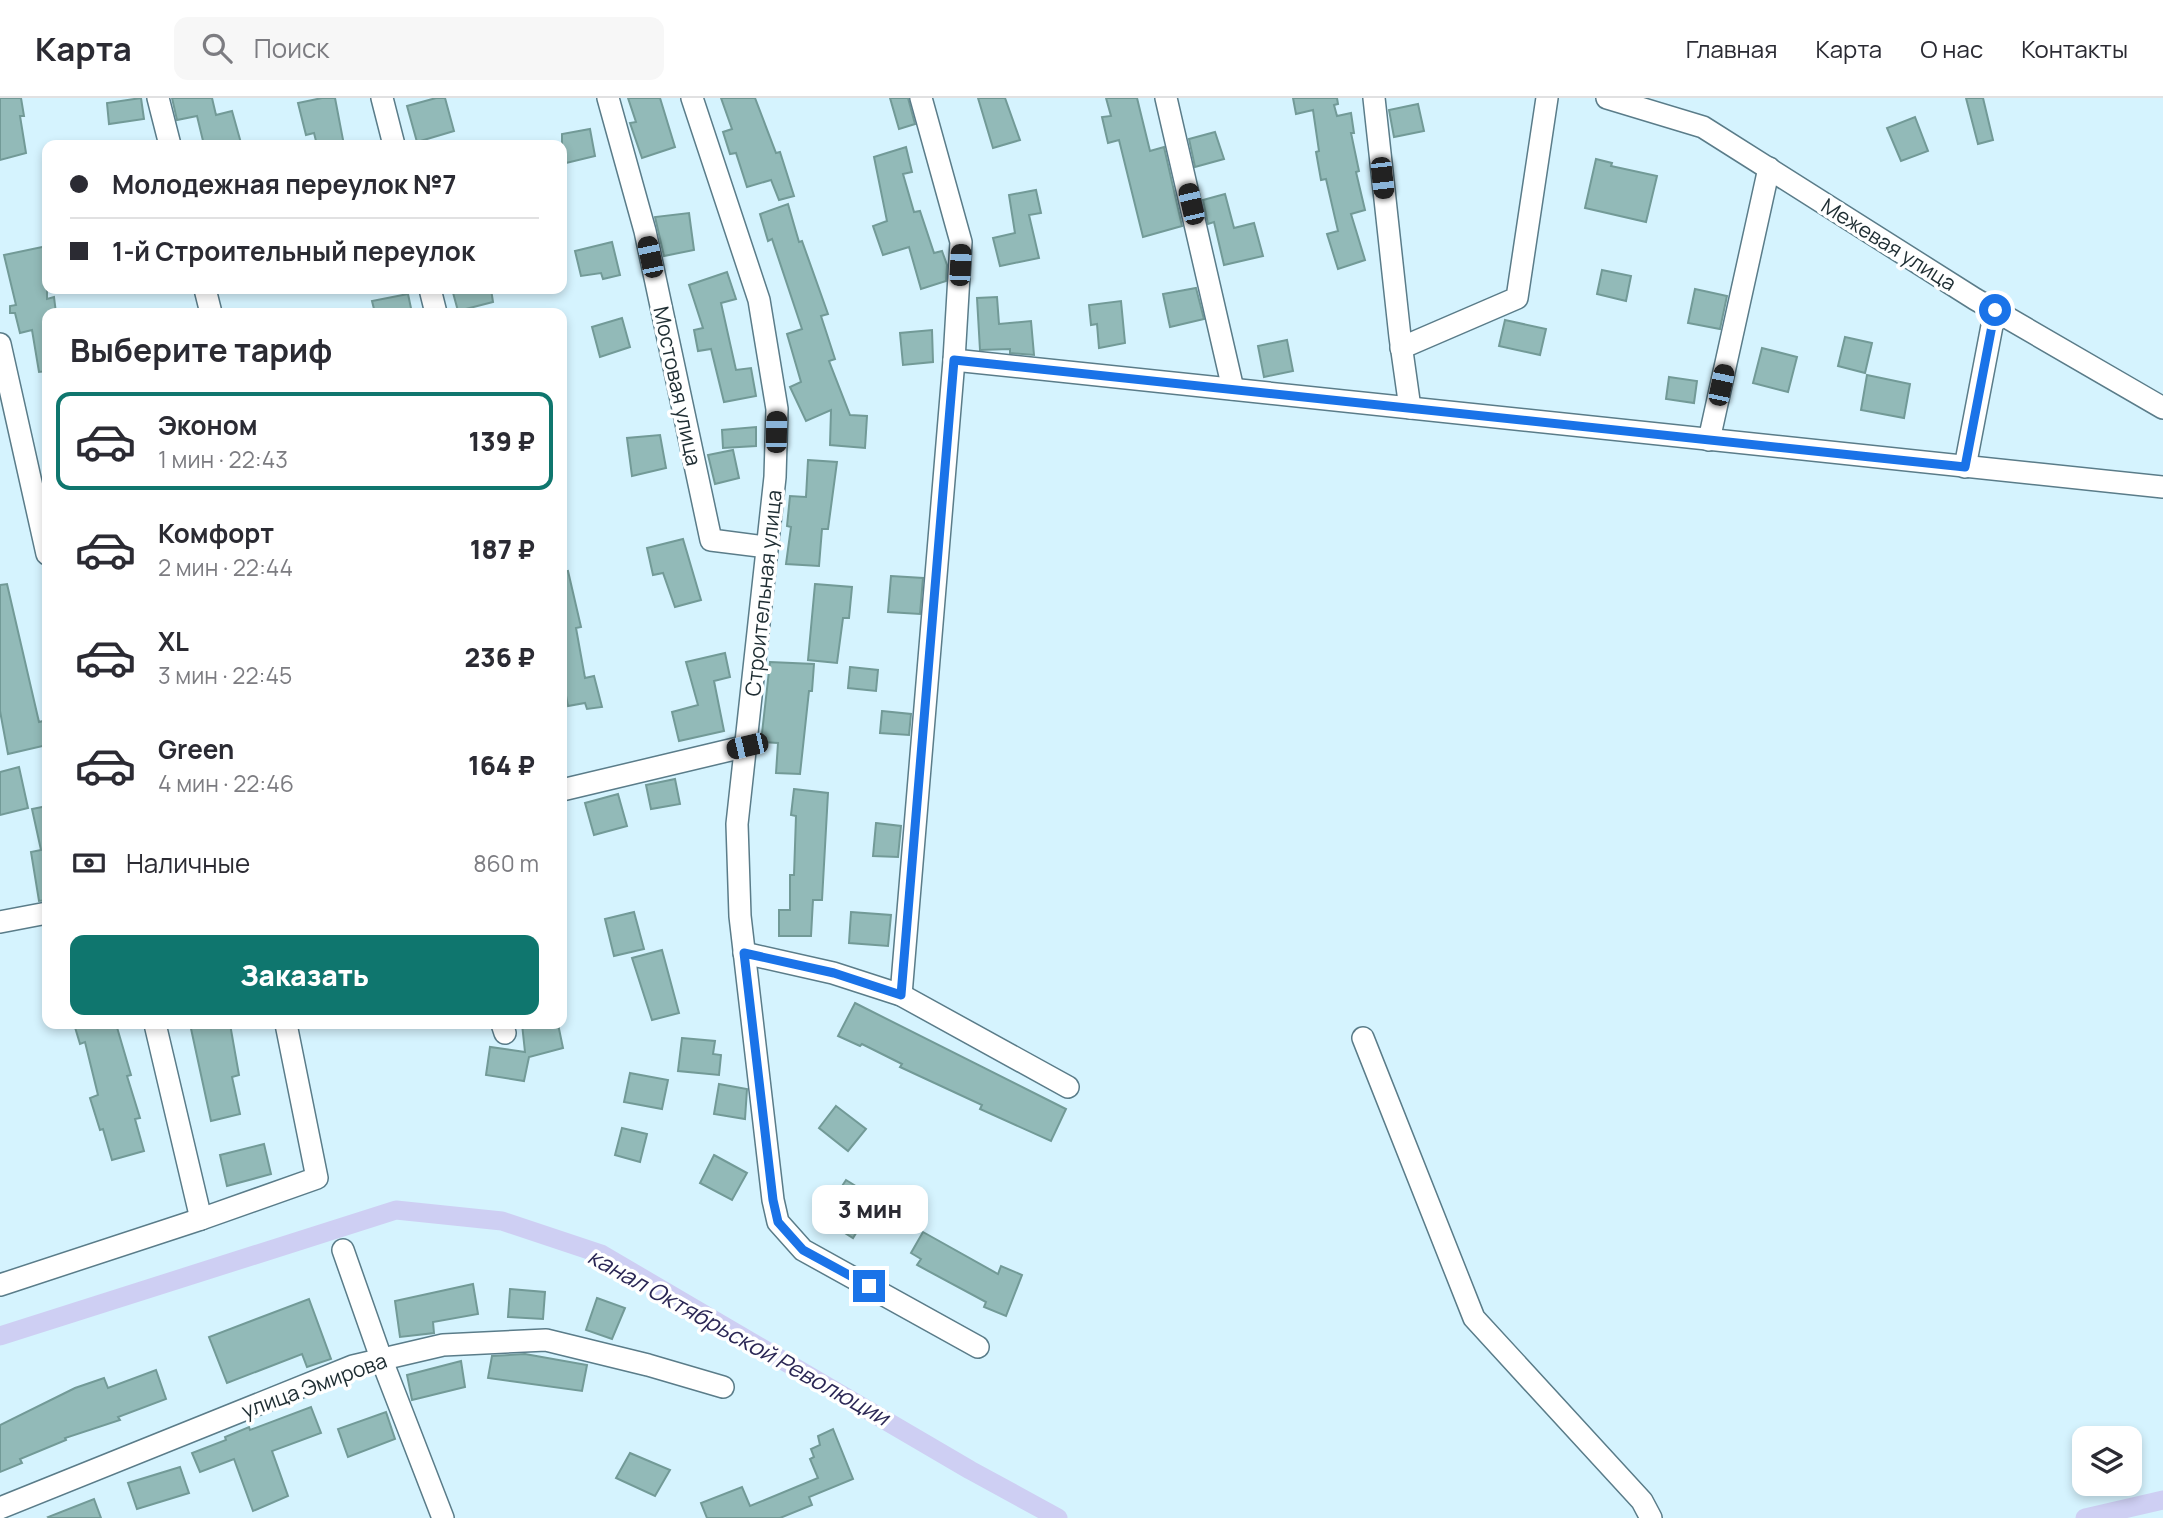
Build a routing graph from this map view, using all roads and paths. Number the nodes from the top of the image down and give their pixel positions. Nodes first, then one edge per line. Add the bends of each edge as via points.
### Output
1 (158, 98) edge
2 (382, 98) edge
3 (608, 98) edge
4 (691, 98) edge
5 (921, 98) edge
6 (1167, 98) edge
7 (1374, 98) edge
8 (1547, 98) edge
9 (1608, 98) edge
10 (169, 140) edge
11 (393, 140) edge
12 (1769, 168) junction
13 (1995, 310) junction
14 (0, 344) edge
15 (1401, 348) junction
16 (954, 360) junction
17 (1233, 389) junction
18 (1410, 408) junction
19 (2163, 408) edge
20 (1709, 440) junction
21 (1965, 467) junction
22 (2163, 487) edge
23 (42, 532) edge
24 (766, 547) junction
25 (747, 746) junction
26 (567, 789) edge
27 (42, 914) edge
28 (0, 922) edge
29 (744, 953) junction
30 (901, 995) junction
31 (156, 1029) edge
32 (287, 1029) edge
33 (1363, 1038) dead end
34 (1068, 1087) dead end
35 (201, 1219) junction
36 (343, 1250) dead end
37 (0, 1286) edge
38 (978, 1347) dead end
39 (381, 1358) junction
40 (723, 1387) dead end
41 (0, 1508) edge
42 (443, 1518) edge
43 (1651, 1518) edge

1 - 10 street
2 - 11 street
3 - 24 street, Мостовая улица via 645,231 711,540
4 - 24 street, Строительная улица via 758,300 777,409
5 - 16 street via 961,242
6 - 17 street
7 - 15 street
8 - 15 street via 1517,298
9 - 12 street, Межевая улица via 1703,127
12 - 13 street, Межевая улица
12 - 20 street
13 - 19 street, Межевая улица
13 - 21 street
14 - 23 street
15 - 18 street
16 - 17 street
16 - 30 street
17 - 18 street
18 - 20 street
20 - 21 street
21 - 22 street
24 - 25 street, Строительная улица
25 - 26 street
25 - 29 street, Строительная улица via 737,824
27 - 28 street
29 - 30 street via 834,973
29 - 38 street, Строительная улица via 778,1222 803,1250
30 - 34 street
31 - 35 street
32 - 35 street via 317,1178
33 - 43 street via 1474,1318 1642,1501
35 - 37 street
36 - 39 street
39 - 40 street, улица Эмирова via 443,1345 546,1340
39 - 41 street, улица Эмирова
39 - 42 street

